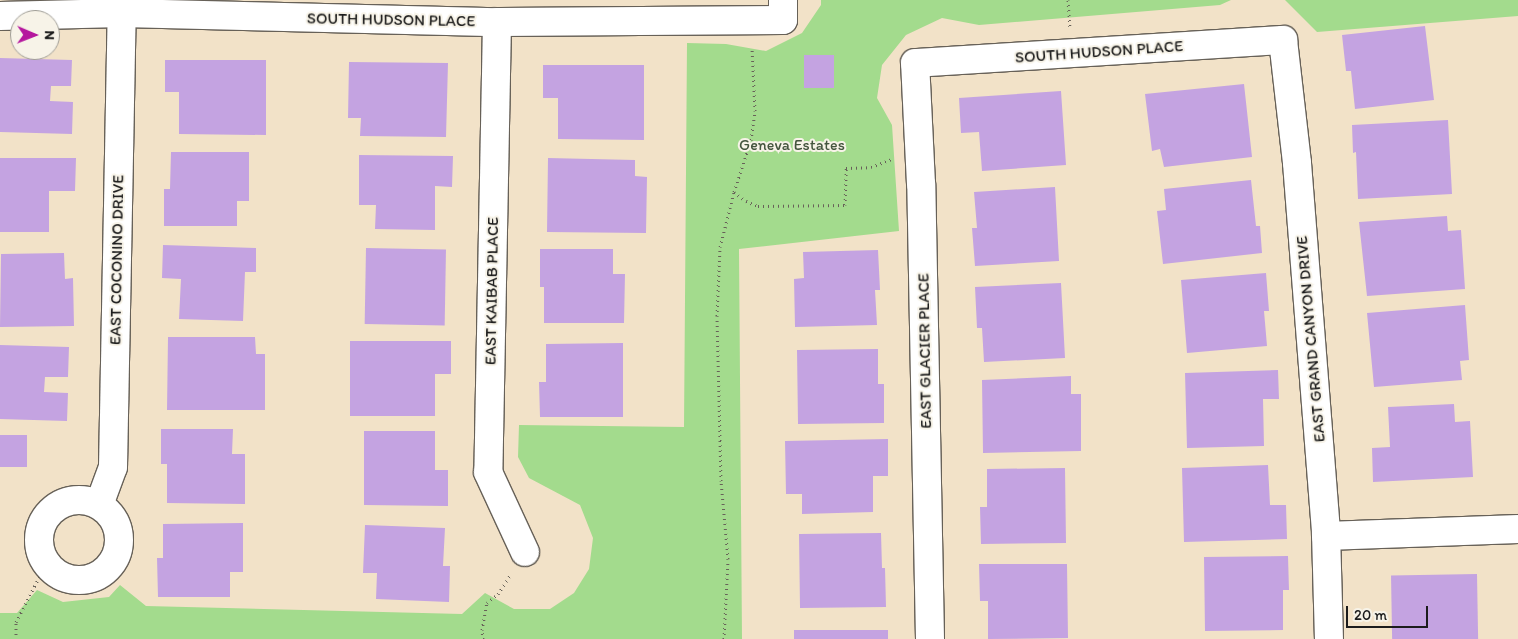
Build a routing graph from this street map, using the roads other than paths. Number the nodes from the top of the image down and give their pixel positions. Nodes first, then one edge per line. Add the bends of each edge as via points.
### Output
1 (783, 10) edge
2 (122, 13) junction
3 (0, 16) edge
4 (497, 22) junction
5 (1283, 40) joint
6 (915, 63) joint
7 (99, 505) junction
8 (1518, 529) edge
9 (1326, 536) junction
10 (525, 552) road end
11 (930, 639) edge
12 (1329, 639) edge

1 - 4 street, SOUTH HUDSON PLACE via 750,20
2 - 3 street, SOUTH HUDSON PLACE
2 - 4 street, SOUTH HUDSON PLACE
2 - 7 street, EAST COCONINO DRIVE via 114,466
4 - 10 street, EAST KAIBAB PLACE via 488,472
5 - 6 street, SOUTH HUDSON PLACE
5 - 9 street, EAST GRAND CANYON DRIVE via 1297,163
6 - 11 street, EAST GLACIER PLACE via 920,157
7 - 7 street via 112,516 118,530 119,547 113,562 93,579 69,580 54,573 40,552 38,536 47,515 55,506 76,500
8 - 9 street
9 - 12 street, EAST GRAND CANYON DRIVE

